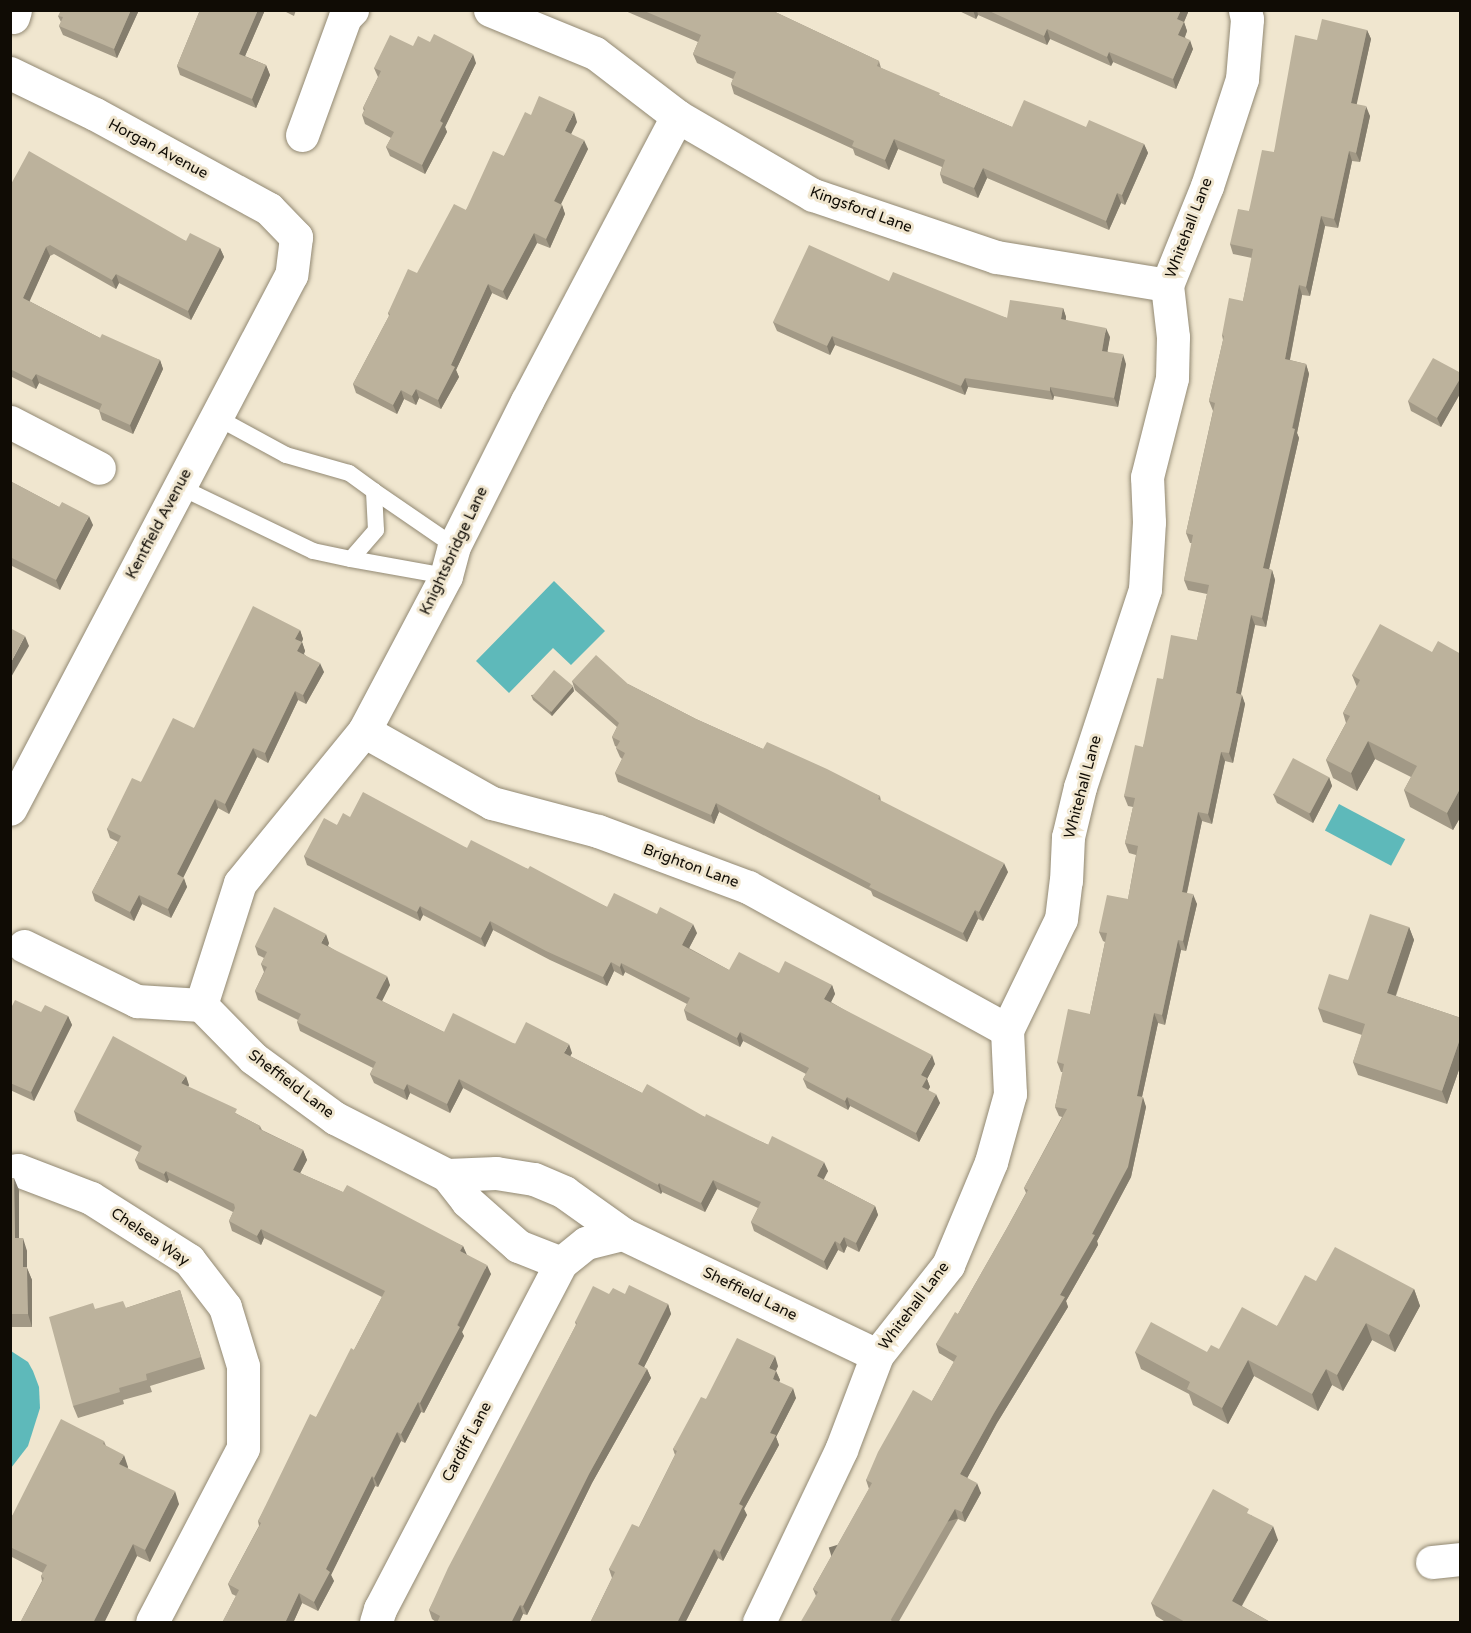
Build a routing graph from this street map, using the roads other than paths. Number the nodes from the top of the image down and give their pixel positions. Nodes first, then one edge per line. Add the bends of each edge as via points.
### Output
1 (352, 10) edge
2 (490, 10) edge
3 (1245, 10) edge
4 (10, 73) edge
5 (677, 116) junction
6 (303, 135) dead end
7 (296, 237) joint
8 (1167, 285) junction
9 (216, 417) junction
10 (10, 422) edge
11 (99, 468) dead end
12 (178, 486) junction
13 (374, 491) junction
14 (351, 560) junction
15 (450, 561) junction
16 (364, 731) junction
17 (10, 809) edge
18 (17, 943) edge
19 (201, 1005) junction
20 (1007, 1030) junction
21 (13, 1169) edge
22 (447, 1175) junction
23 (623, 1234) junction
24 (561, 1263) junction
25 (877, 1355) junction
26 (152, 1623) edge
27 (376, 1623) edge
28 (759, 1623) edge

1 - 6 street via 345,17
2 - 5 street, Kingsford Lane via 595,53
3 - 8 street, Whitehall Lane via 1242,79 1207,186
4 - 7 street, Horgan Avenue via 95,114 269,209
5 - 8 street, Kingsford Lane via 824,199 996,257
5 - 15 street, Knightsbridge Lane via 527,401
7 - 9 street, Kentfield Avenue via 291,275
8 - 20 street, Whitehall Lane via 1173,337 1172,378 1147,477 1145,589 1080,787 1068,837 1061,919
9 - 12 street, Kentfield Avenue
9 - 13 lane via 285,455 350,473
10 - 11 street
12 - 14 lane via 313,550
12 - 17 street, Kentfield Avenue
13 - 14 lane via 376,530
13 - 15 lane
14 - 15 lane
15 - 16 street, Knightsbridge Lane
16 - 19 street, Knightsbridge Lane via 240,883
16 - 20 street, Brighton Lane via 492,803 598,831 748,887
18 - 19 street via 137,1001
19 - 22 street, Sheffield Lane via 253,1058 335,1118
20 - 25 street, Whitehall Lane via 1010,1094 991,1162 948,1265
21 - 26 street, Chelsea Way via 91,1198 189,1260 225,1307 243,1366 243,1448
22 - 23 street, Sheffield Lane via 496,1173 534,1179 564,1192
22 - 24 street, Sheffield Lane via 467,1201 518,1246
23 - 24 street via 586,1243
23 - 25 street, Sheffield Lane
24 - 27 street, Cardiff Lane
25 - 28 street, Whitehall Lane via 841,1450

